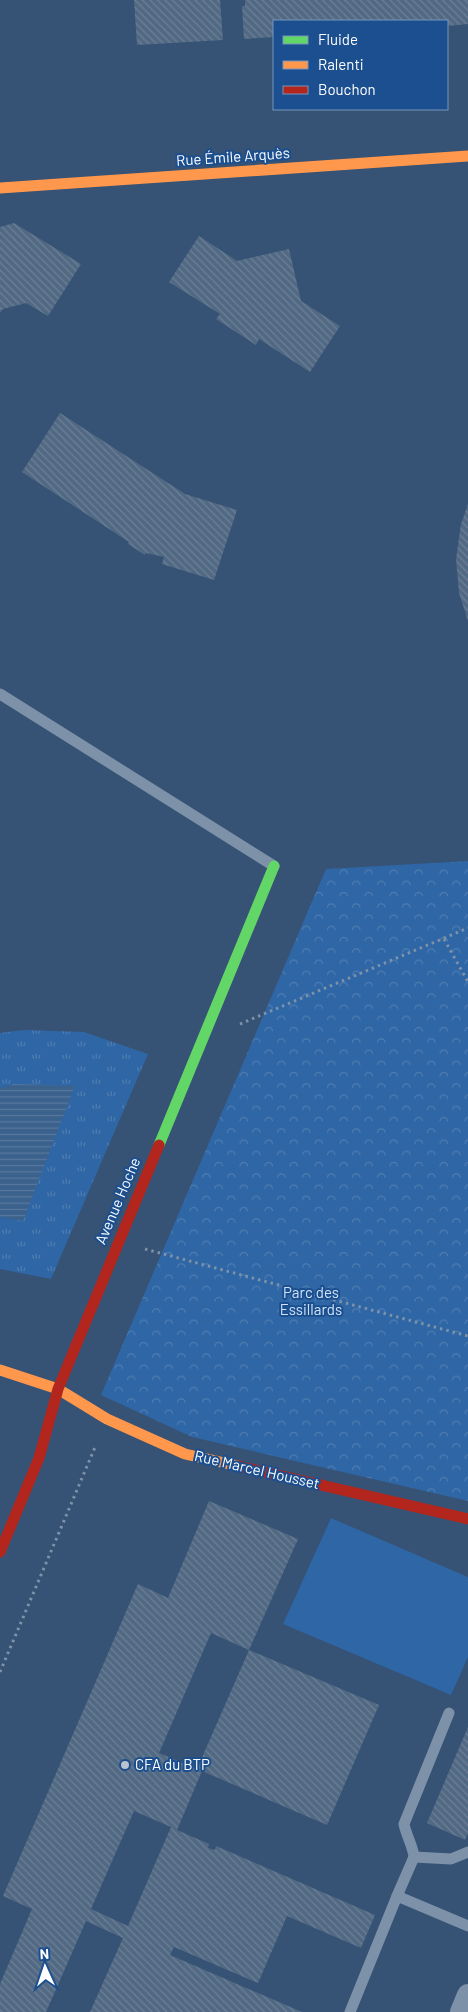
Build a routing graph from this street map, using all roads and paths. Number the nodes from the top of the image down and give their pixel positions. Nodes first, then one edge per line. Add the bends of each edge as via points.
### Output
1 (468, 156) edge
2 (0, 188) edge
3 (0, 694) edge
4 (274, 866) joint
5 (468, 928) edge
6 (444, 938) junction
7 (468, 982) edge
8 (202, 1040) junction
9 (118, 1242) junction
10 (468, 1336) edge
11 (0, 1370) edge
12 (58, 1389) junction
13 (107, 1419) junction
14 (468, 1519) edge
15 (0, 1552) edge
16 (0, 1672) edge
17 (449, 1713) dead end
18 (468, 1852) edge
19 (414, 1858) junction
20 (397, 1896) junction
21 (468, 1926) edge
22 (468, 1994) edge
23 (350, 2012) edge
24 (460, 2012) edge

1 - 2 street, Rue Émile Arquès
3 - 4 lane
4 - 8 street, Avenue Hoche
5 - 6 path
6 - 7 path
6 - 8 path
8 - 9 street, Avenue Hoche
9 - 10 path
9 - 12 street, Avenue Hoche
11 - 12 street, Rue Marcel Housset
12 - 13 street, Rue Marcel Housset
12 - 15 street, Avenue Hoche via 39,1458
13 - 14 street, Rue Marcel Housset via 185,1454
13 - 16 path
17 - 19 lane via 404,1824
18 - 19 lane via 451,1859
19 - 20 lane
20 - 21 lane
20 - 23 lane
22 - 24 street

